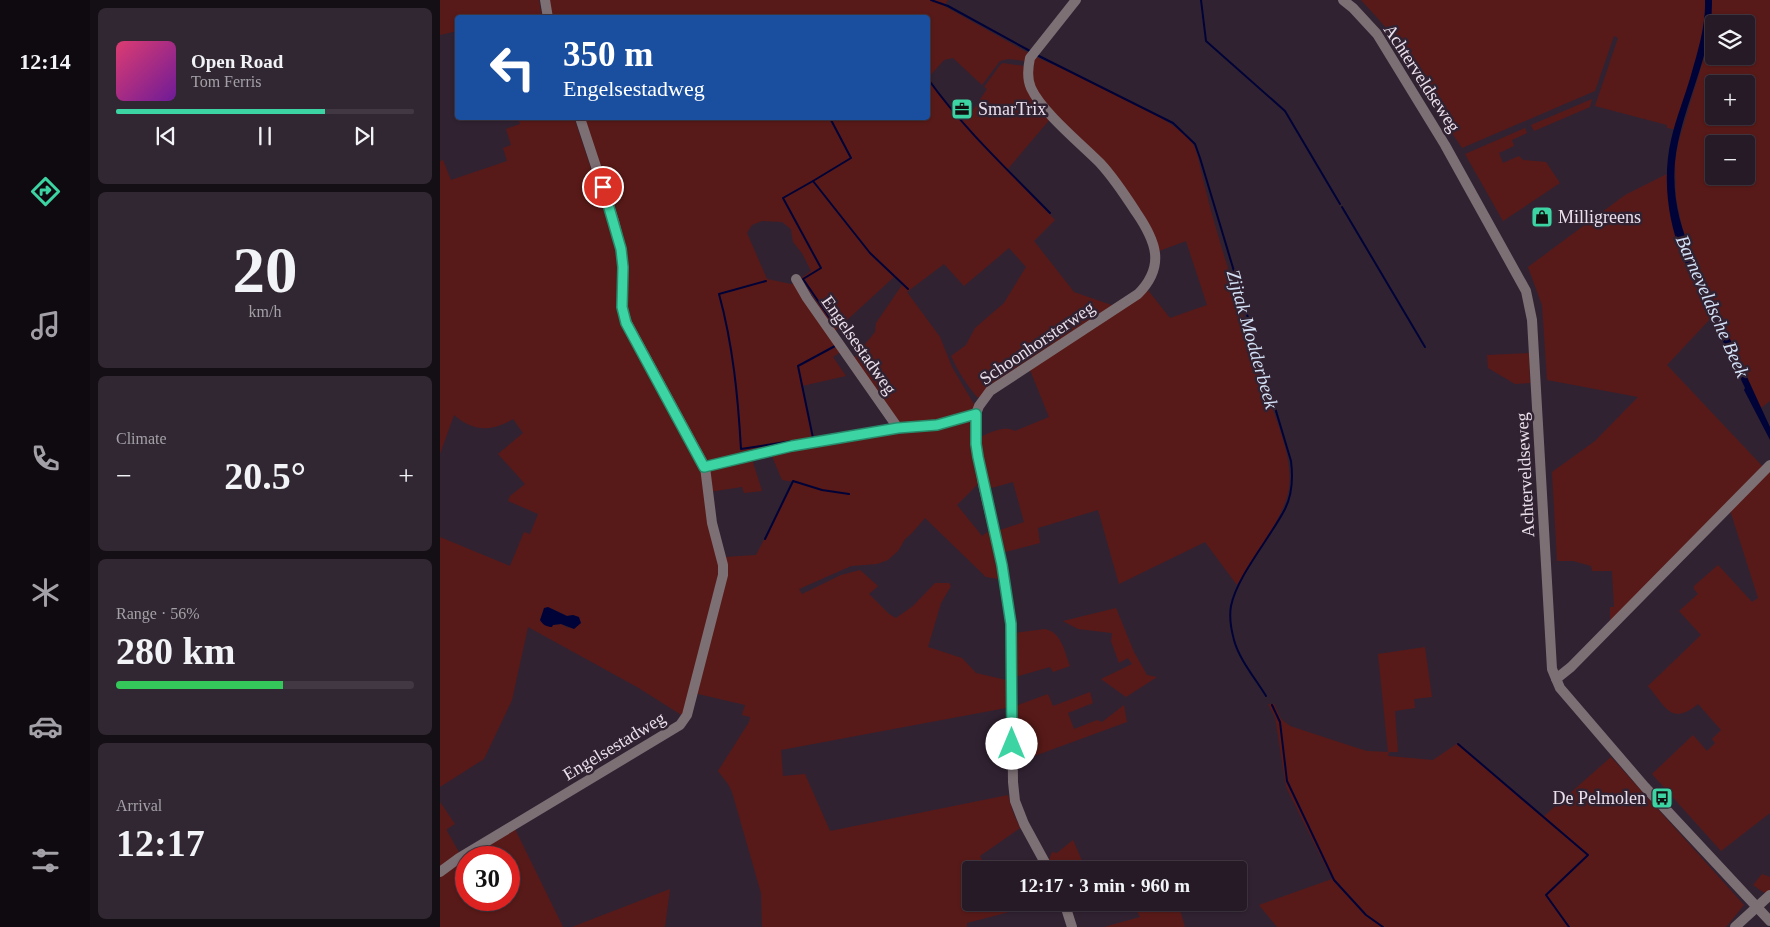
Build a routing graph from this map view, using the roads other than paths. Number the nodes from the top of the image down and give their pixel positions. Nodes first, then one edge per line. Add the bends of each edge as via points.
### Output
1 (545, 0) edge
2 (1076, 0) edge
3 (1342, 0) edge
4 (548, 15) edge
5 (581, 120) edge
6 (796, 279) dead end
7 (976, 414) junction
8 (898, 428) junction
9 (1770, 466) edge
10 (704, 467) junction
11 (1556, 679) junction
12 (1044, 861) edge
13 (440, 872) edge
14 (1770, 895) edge
15 (1757, 907) junction
16 (1067, 911) edge
17 (1770, 921) edge
18 (1072, 927) edge
19 (1734, 927) edge

1 - 4 street
2 - 7 street, Schoonhorsterweg via 1030,58 1030,86 1041,104 1122,191 1150,236 1156,266 1150,279 1134,297 990,391
3 - 11 street, Achterveldseweg via 1377,34 1445,144 1526,291 1532,320 1552,669
5 - 10 street, Engelsestadweg via 621,249 622,307 626,323
6 - 8 street, Engelsestadweg
7 - 8 street via 942,424
7 - 12 street via 976,444 1011,624 1015,801
8 - 10 street via 792,446
9 - 11 street
10 - 13 street, Engelsestadweg via 723,575 687,715 680,724
11 - 15 street, Achterveldseweg via 1560,688 1645,787
14 - 15 street
15 - 17 street, Achterveldseweg
15 - 19 street
16 - 18 street

